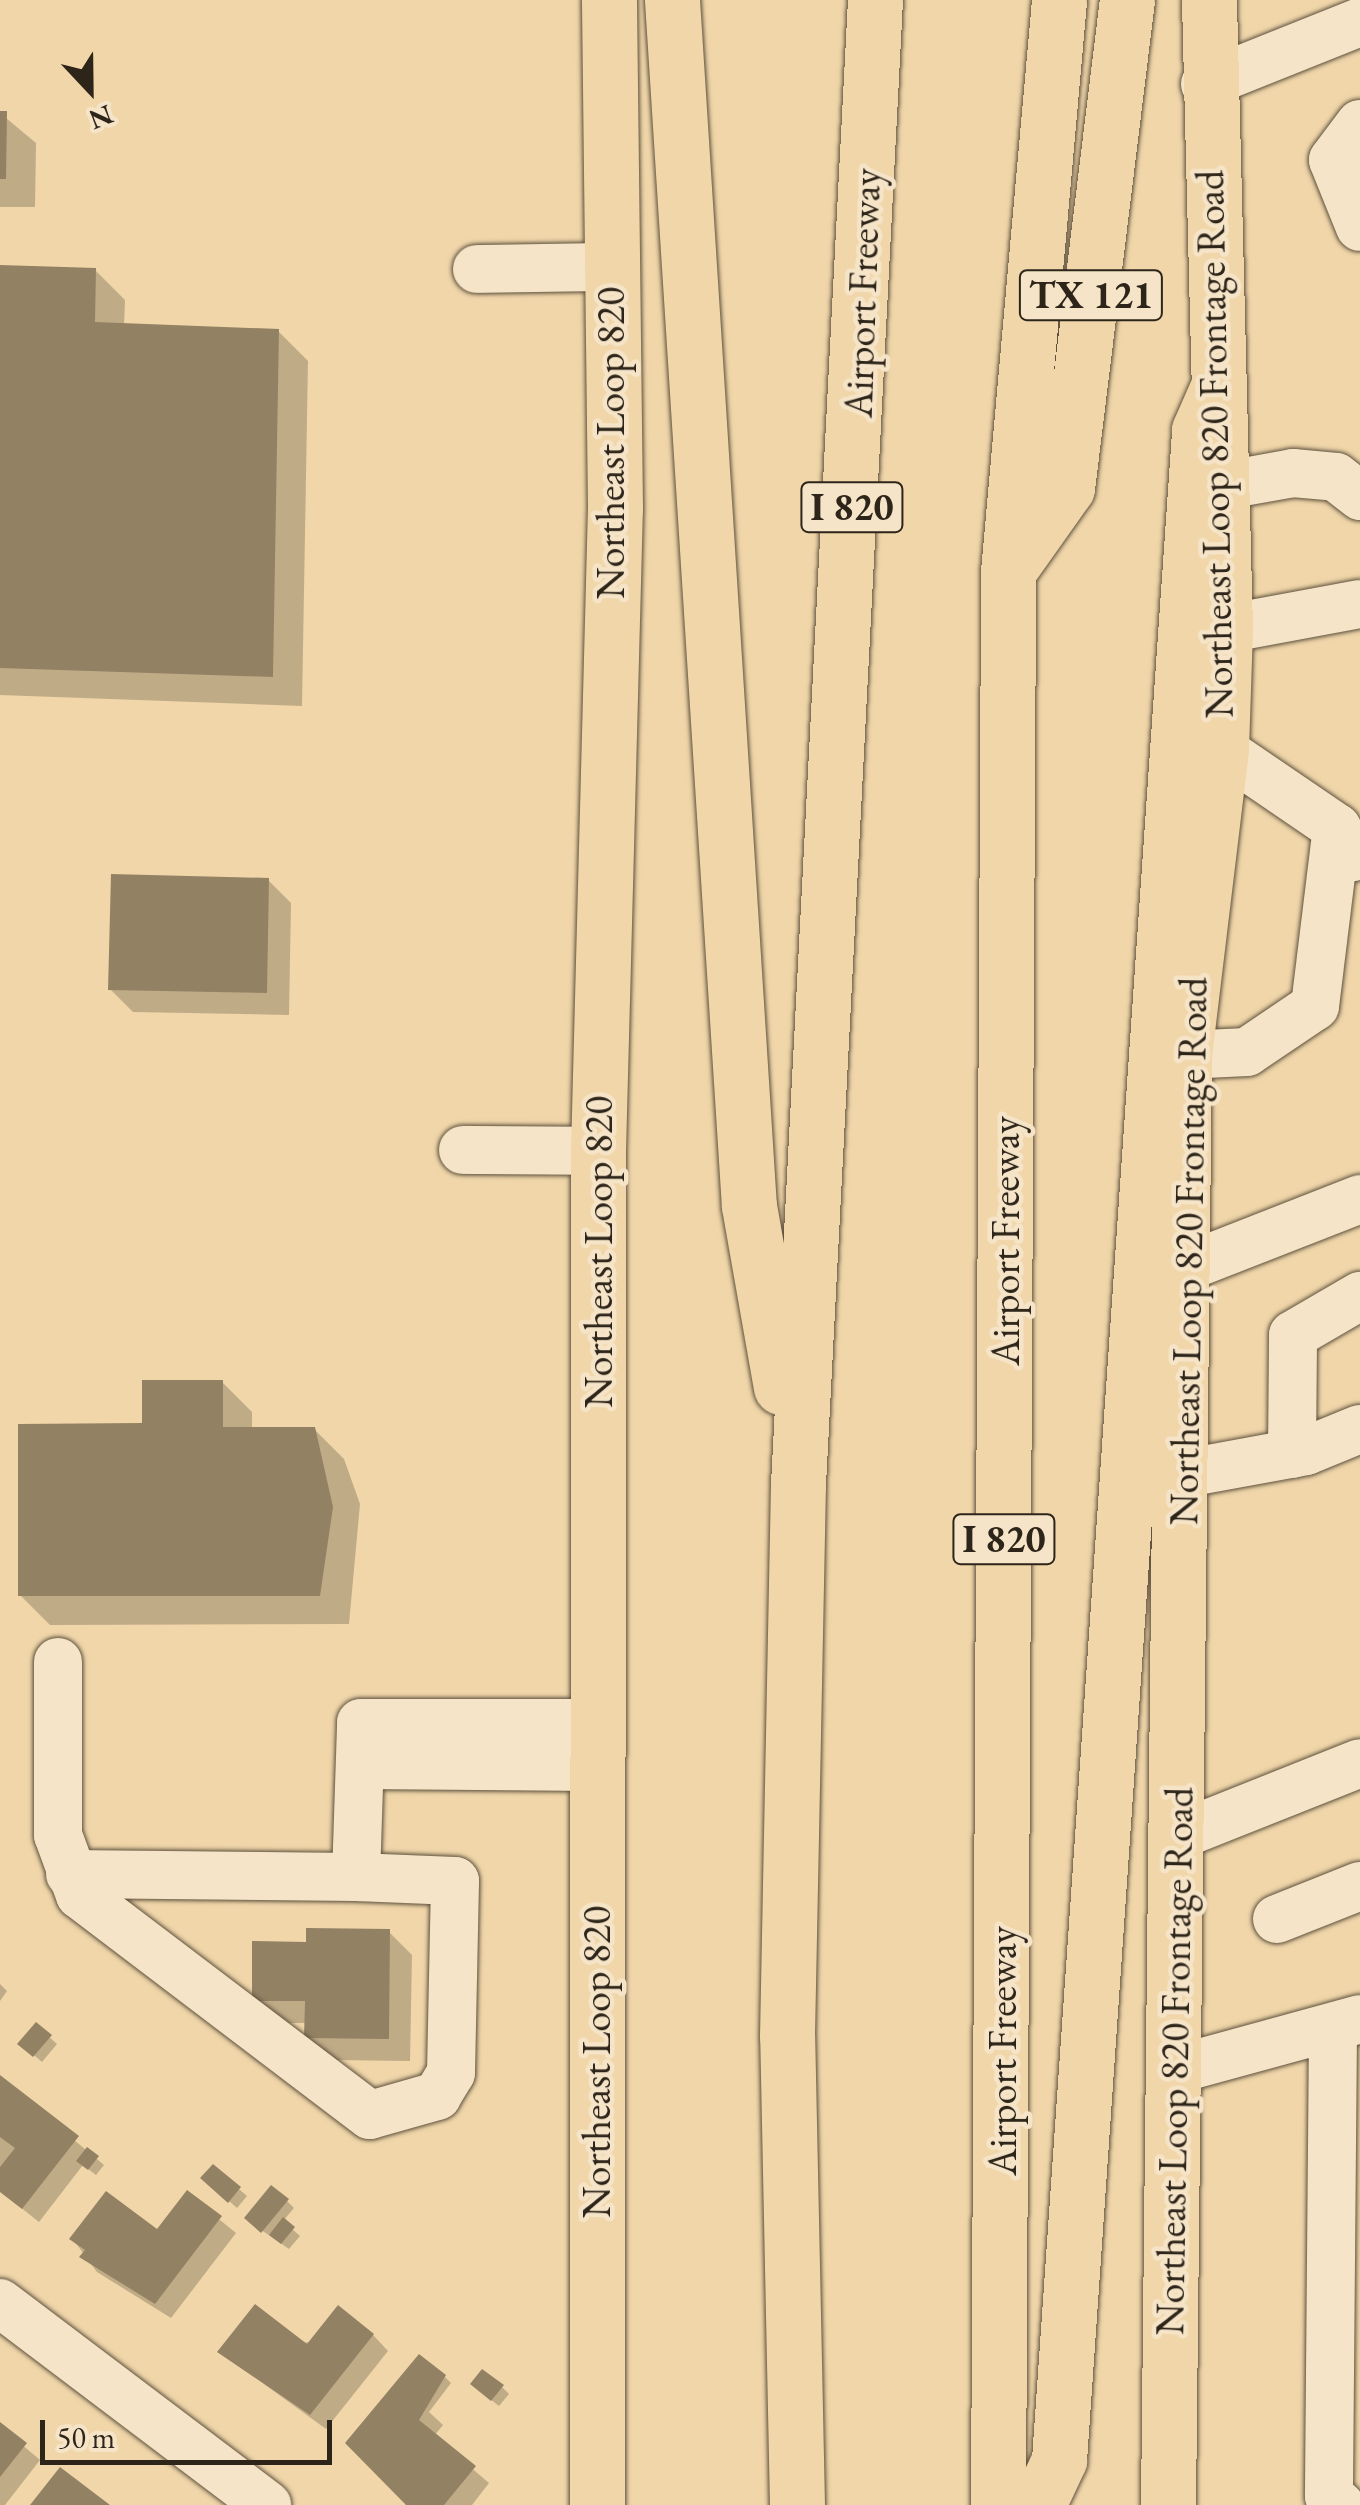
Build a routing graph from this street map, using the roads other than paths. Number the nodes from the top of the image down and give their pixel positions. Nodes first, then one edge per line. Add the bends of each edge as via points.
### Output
1 (609, 0) edge
2 (672, 0) edge
3 (1059, 0) edge
4 (1127, 0) edge
5 (1209, 0) edge
6 (869, 15) edge
7 (1360, 22) edge
8 (1204, 84) junction
9 (1360, 124) edge
10 (1360, 227) edge
11 (608, 268) junction
12 (478, 270) dead end
13 (1217, 389) junction
14 (1222, 486) junction
15 (1360, 496) edge
16 (1008, 572) junction
17 (1360, 604) edge
18 (1225, 629) junction
19 (1220, 750) junction
20 (1353, 855) edge
21 (1184, 1054) junction
22 (463, 1150) dead end
23 (598, 1151) junction
24 (1360, 1199) edge
25 (1184, 1268) junction
26 (1360, 1296) edge
27 (1360, 1430) edge
28 (1292, 1454) junction
29 (1182, 1474) junction
30 (798, 1484) junction
31 (58, 1662) dead end
32 (596, 1745) junction
33 (1360, 1764) edge
34 (1177, 1836) junction
35 (70, 1874) junction
36 (356, 1878) junction
37 (1360, 1886) edge
38 (1277, 1920) dead end
39 (1346, 2025) edge
40 (1174, 2070) junction
41 (1360, 2094) edge
42 (0, 2303) edge
43 (1345, 2405) edge
44 (268, 2505) edge
45 (597, 2505) edge
46 (797, 2505) edge
47 (998, 2505) edge
48 (1038, 2505) edge
49 (1168, 2505) edge
50 (1340, 2505) edge

1 - 11 main road, Northeast Loop 820
2 - 30 main road via 749,1206
3 - 16 main road, I 820
4 - 16 main road, TX 121 via 1067,488
5 - 8 main road, Northeast Loop 820 Frontage Road
6 - 30 main road, Airport Freeway / I 820 via 865,296
7 - 8 street
8 - 13 main road, Northeast Loop 820 Frontage Road
9 - 10 street via 1334,160
11 - 12 street
11 - 23 main road, Northeast Loop 820 via 615,508
13 - 14 main road, Northeast Loop 820 Frontage Road
13 - 48 main road via 1199,430 1059,2460
14 - 15 street via 1293,473 1336,477
14 - 18 main road, Northeast Loop 820 Frontage Road
16 - 47 main road, Airport Freeway / I 820
17 - 18 street
18 - 19 main road, Northeast Loop 820 Frontage Road
19 - 20 street
19 - 21 main road, Northeast Loop 820 Frontage Road
20 - 21 street via 1315,1006 1247,1052
21 - 25 main road, Northeast Loop 820 Frontage Road
22 - 23 street
23 - 32 main road, Northeast Loop 820
24 - 25 street
25 - 29 main road, Northeast Loop 820 Frontage Road
26 - 28 street via 1293,1335
27 - 28 street
28 - 29 street
29 - 34 main road, Northeast Loop 820 Frontage Road
30 - 46 main road, Airport Freeway / I 820 via 787,2036
31 - 35 street via 58,1835
32 - 36 street via 361,1744
32 - 45 main road, Northeast Loop 820
33 - 34 street
34 - 40 main road, Northeast Loop 820 Frontage Road
35 - 36 street
35 - 36 street via 80,1895 334,2094 370,2115 406,2112 437,2096 451,2073 456,1881
37 - 38 street
39 - 40 street
39 - 41 street
39 - 43 street
40 - 49 main road, Northeast Loop 820 Frontage Road
42 - 44 street
43 - 50 street via 1330,2496

